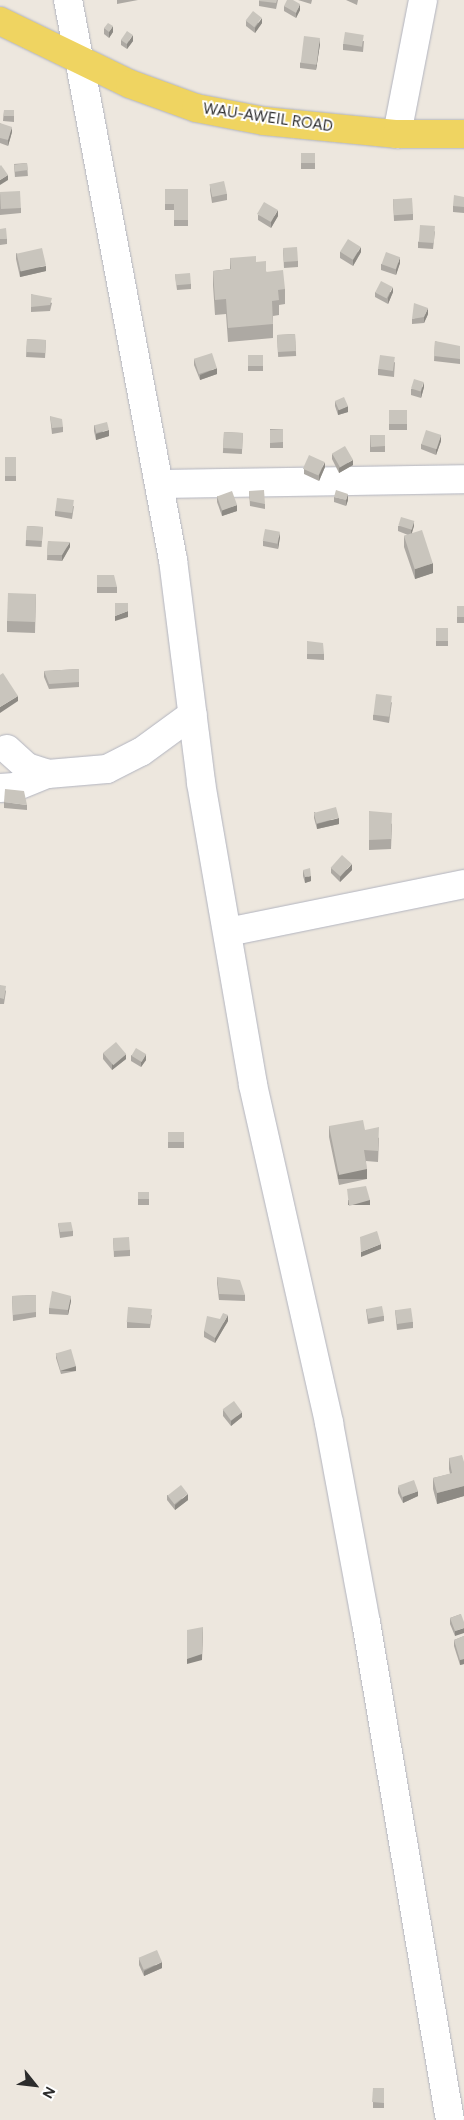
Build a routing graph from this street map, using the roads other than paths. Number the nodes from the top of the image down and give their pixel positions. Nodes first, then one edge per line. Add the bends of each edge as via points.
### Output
1 (68, 0) edge
2 (422, 0) edge
3 (0, 21) edge
4 (80, 61) junction
5 (396, 134) junction
6 (464, 134) edge
7 (464, 479) edge
8 (159, 484) junction
9 (193, 714) junction
10 (7, 749) dead end
11 (48, 774) junction
12 (0, 788) edge
13 (464, 884) edge
14 (228, 932) junction
15 (450, 2120) edge

1 - 4 street
2 - 5 street
3 - 4 main road, WAU-AWEIL ROAD
4 - 5 main road, WAU-AWEIL ROAD via 130,84 196,108 264,121
4 - 8 street
5 - 6 main road, WAU-AWEIL ROAD
7 - 8 street
8 - 9 street via 173,560
9 - 11 street via 141,752 107,769
9 - 14 street via 201,784
10 - 11 street via 27,767
11 - 12 street via 15,787
13 - 14 street
14 - 15 street via 252,1085 329,1423

